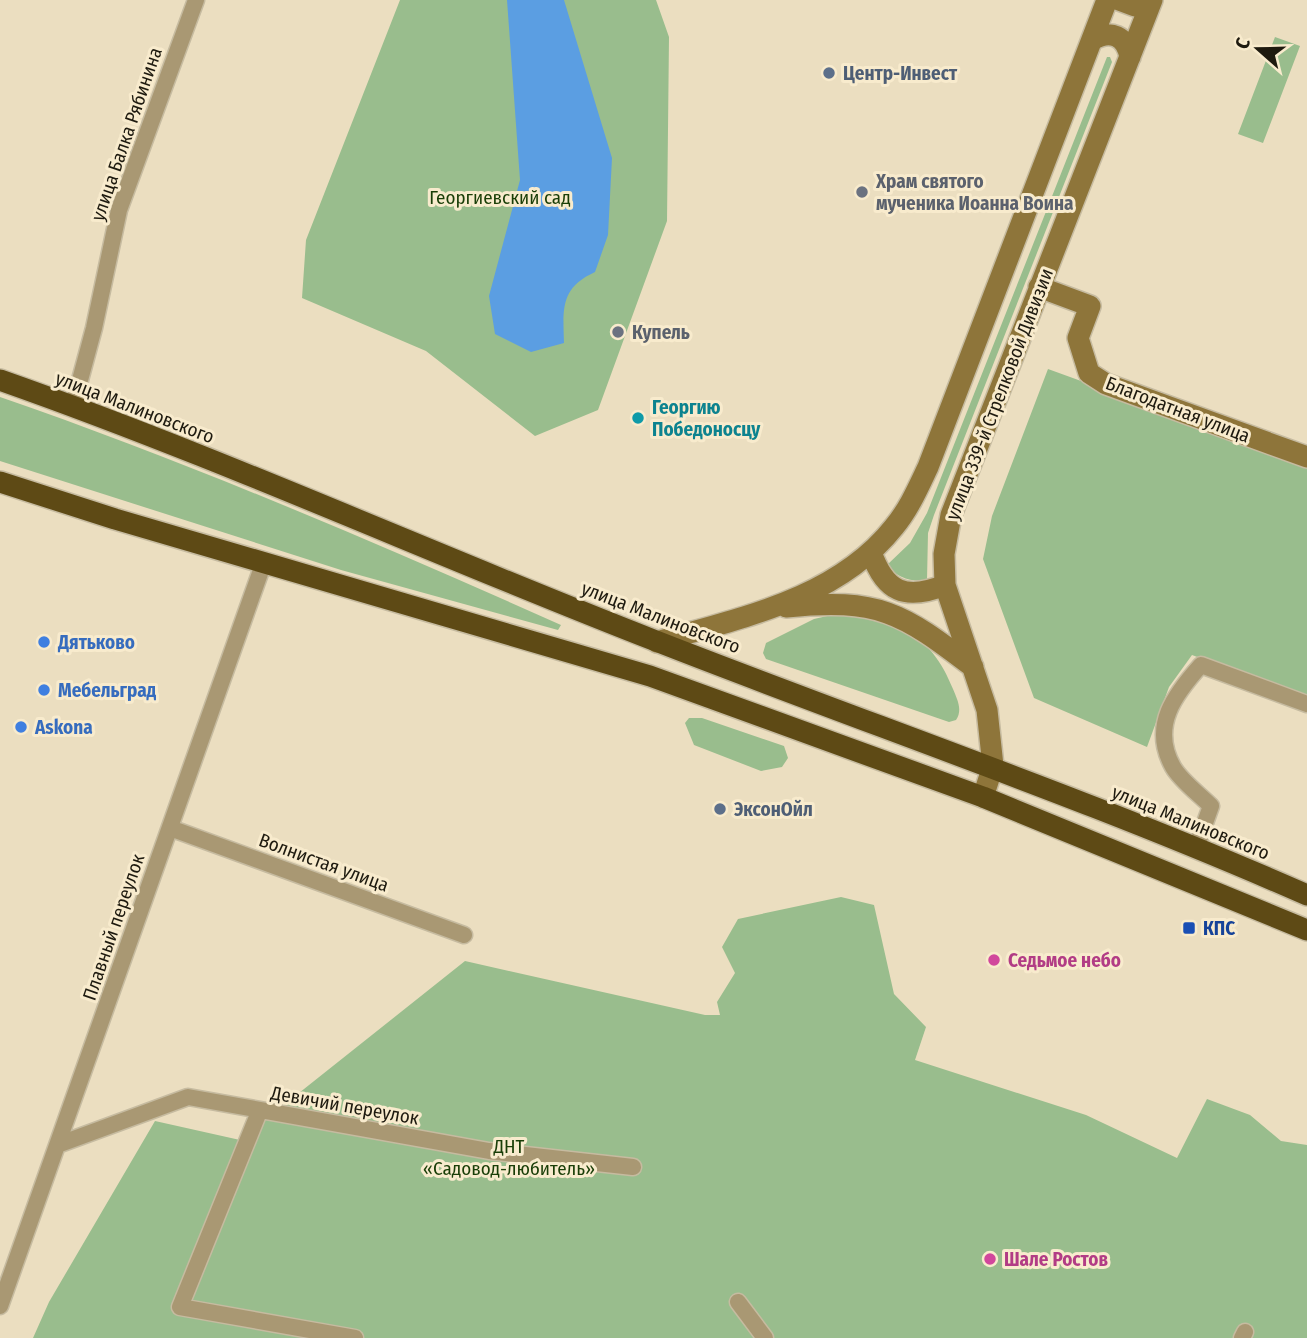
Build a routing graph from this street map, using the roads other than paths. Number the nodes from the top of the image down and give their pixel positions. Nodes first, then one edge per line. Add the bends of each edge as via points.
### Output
1 (196, 0) edge
2 (1107, 0) edge
3 (1119, 0) edge
4 (1151, 0) edge
5 (1092, 40) junction
6 (1130, 57) junction
7 (1040, 287) junction
8 (0, 380) edge
9 (73, 406) junction
10 (1307, 457) edge
11 (0, 482) edge
12 (870, 552) junction
13 (264, 562) junction
14 (944, 585) junction
15 (777, 608) junction
16 (657, 642) junction
17 (973, 667) junction
18 (1307, 704) edge
19 (993, 766) junction
20 (983, 797) junction
21 (170, 828) junction
22 (1196, 848) junction
23 (1307, 895) edge
24 (1307, 930) edge
25 (464, 934) dead end
26 (259, 1112) junction
27 (60, 1144) junction
28 (632, 1167) dead end
29 (738, 1302) dead end
30 (0, 1306) edge
31 (355, 1338) edge
32 (765, 1338) edge

1 - 9 street, улица Балка Рябинина via 119,210
2 - 5 main road, улица 339-й Стрелковой Дивизии
3 - 4 main road via 1135,6
4 - 6 main road, улица 339-й Стрелковой Дивизии
5 - 6 main road via 1115,35 1128,45
5 - 12 main road, улица 339-й Стрелковой Дивизии via 928,467 894,528
6 - 7 main road, улица 339-й Стрелковой Дивизии
7 - 10 main road, Благодатная улица via 1090,306 1078,338 1089,373 1106,384
7 - 14 main road, улица 339-й Стрелковой Дивизии via 951,515
8 - 9 highway, улица Малиновского
9 - 16 highway, улица Малиновского
11 - 13 highway
12 - 14 main road via 877,570 898,590 913,594
12 - 15 main road, улица 339-й Стрелковой Дивизии
13 - 20 highway via 650,676
13 - 21 street, Плавный переулок
14 - 17 main road, улица 339-й Стрелковой Дивизии
15 - 16 main road, улица 339-й Стрелковой Дивизии
15 - 17 main road via 852,603 886,611 921,627
16 - 19 highway, улица Малиновского
17 - 19 main road, улица 339-й Стрелковой Дивизии via 988,710
18 - 22 street via 1201,665 1175,694 1165,721 1165,745 1173,768 1211,806
19 - 20 main road, улица 339-й Стрелковой Дивизии
19 - 22 highway, улица Малиновского
20 - 24 highway
21 - 25 street, Волнистая улица
21 - 27 street, Плавный переулок
22 - 23 highway, улица Малиновского
26 - 27 street, Девичий переулок via 188,1097
26 - 28 street, Девичий переулок via 489,1151
26 - 31 street via 180,1307
27 - 30 street, Плавный переулок
29 - 32 street

